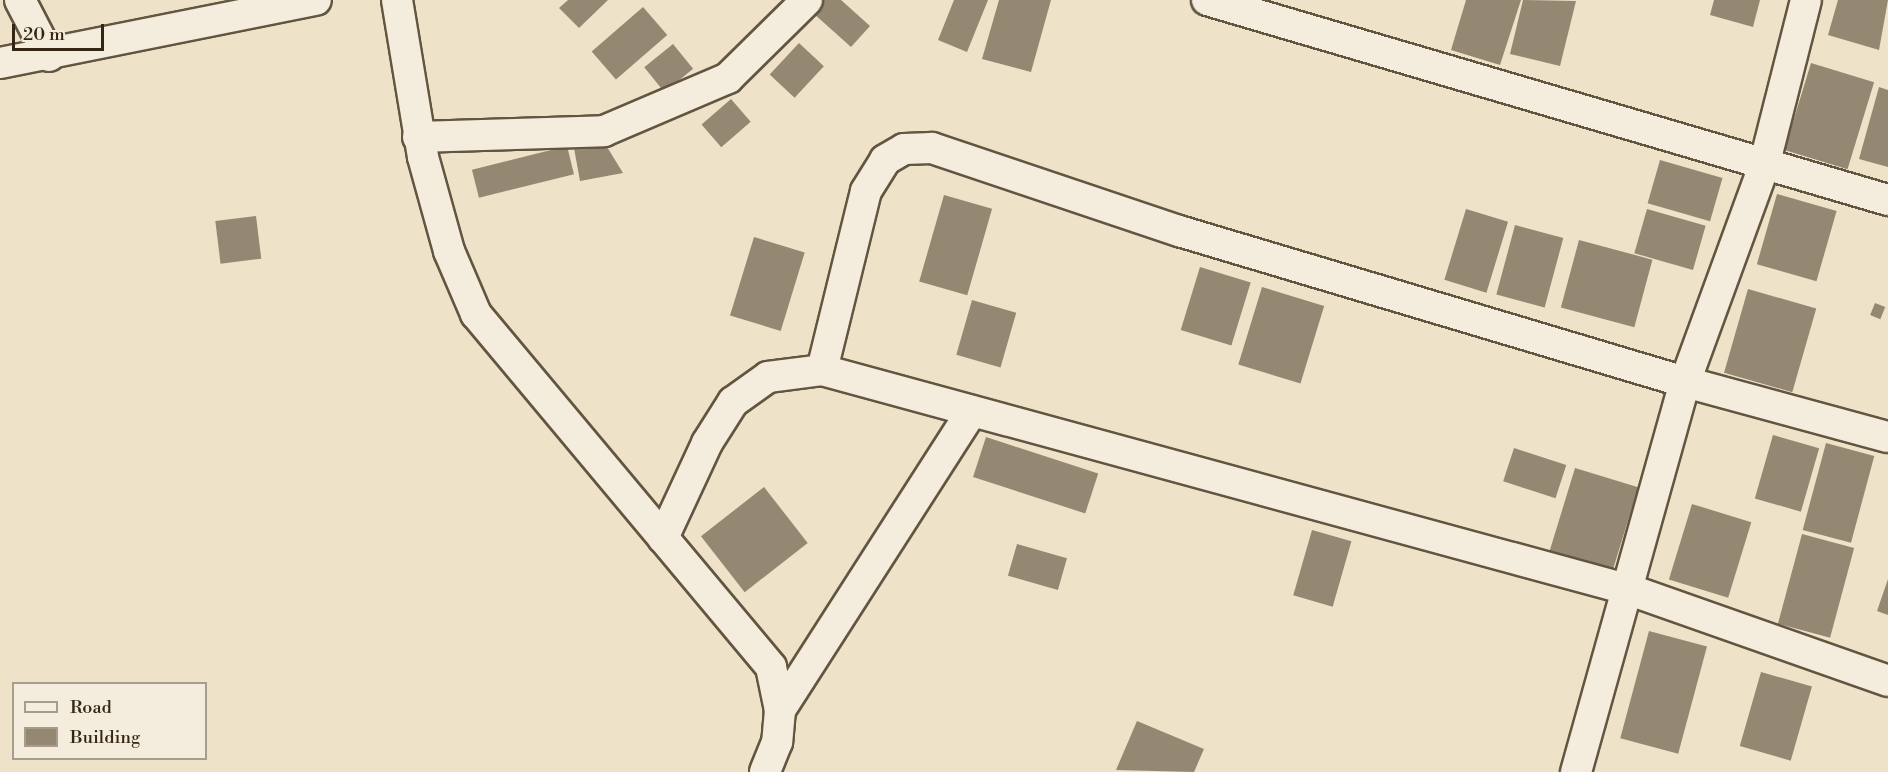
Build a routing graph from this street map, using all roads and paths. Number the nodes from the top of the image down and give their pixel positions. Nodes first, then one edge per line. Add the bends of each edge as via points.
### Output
1 (20, 0) edge
2 (316, 0) edge
3 (397, 0) edge
4 (807, 0) edge
5 (1207, 0) edge
6 (1806, 0) edge
7 (1249, 4) edge
8 (233, 8) edge
9 (49, 56) junction
10 (0, 63) edge
11 (418, 137) junction
12 (1764, 166) junction
13 (1888, 200) edge
14 (822, 370) junction
15 (1685, 382) junction
16 (972, 411) junction
17 (1888, 437) edge
18 (663, 538) junction
19 (1630, 590) junction
20 (1888, 681) edge
21 (780, 710) junction
22 (765, 772) edge
23 (1576, 772) edge

1 - 9 street
2 - 8 street
3 - 11 street
4 - 11 street via 728,78 604,131
5 - 7 street
6 - 12 street
7 - 12 street
8 - 9 street
9 - 10 street
11 - 18 street via 449,251 476,314
12 - 13 street
12 - 15 street
14 - 15 street via 866,191 885,160 904,149 932,148 1179,231
14 - 16 street
14 - 18 street via 768,377 734,402 707,443
15 - 17 street
15 - 19 street
16 - 19 street
16 - 21 street
18 - 21 street via 771,667
19 - 20 street
19 - 23 street
21 - 22 street via 777,742

